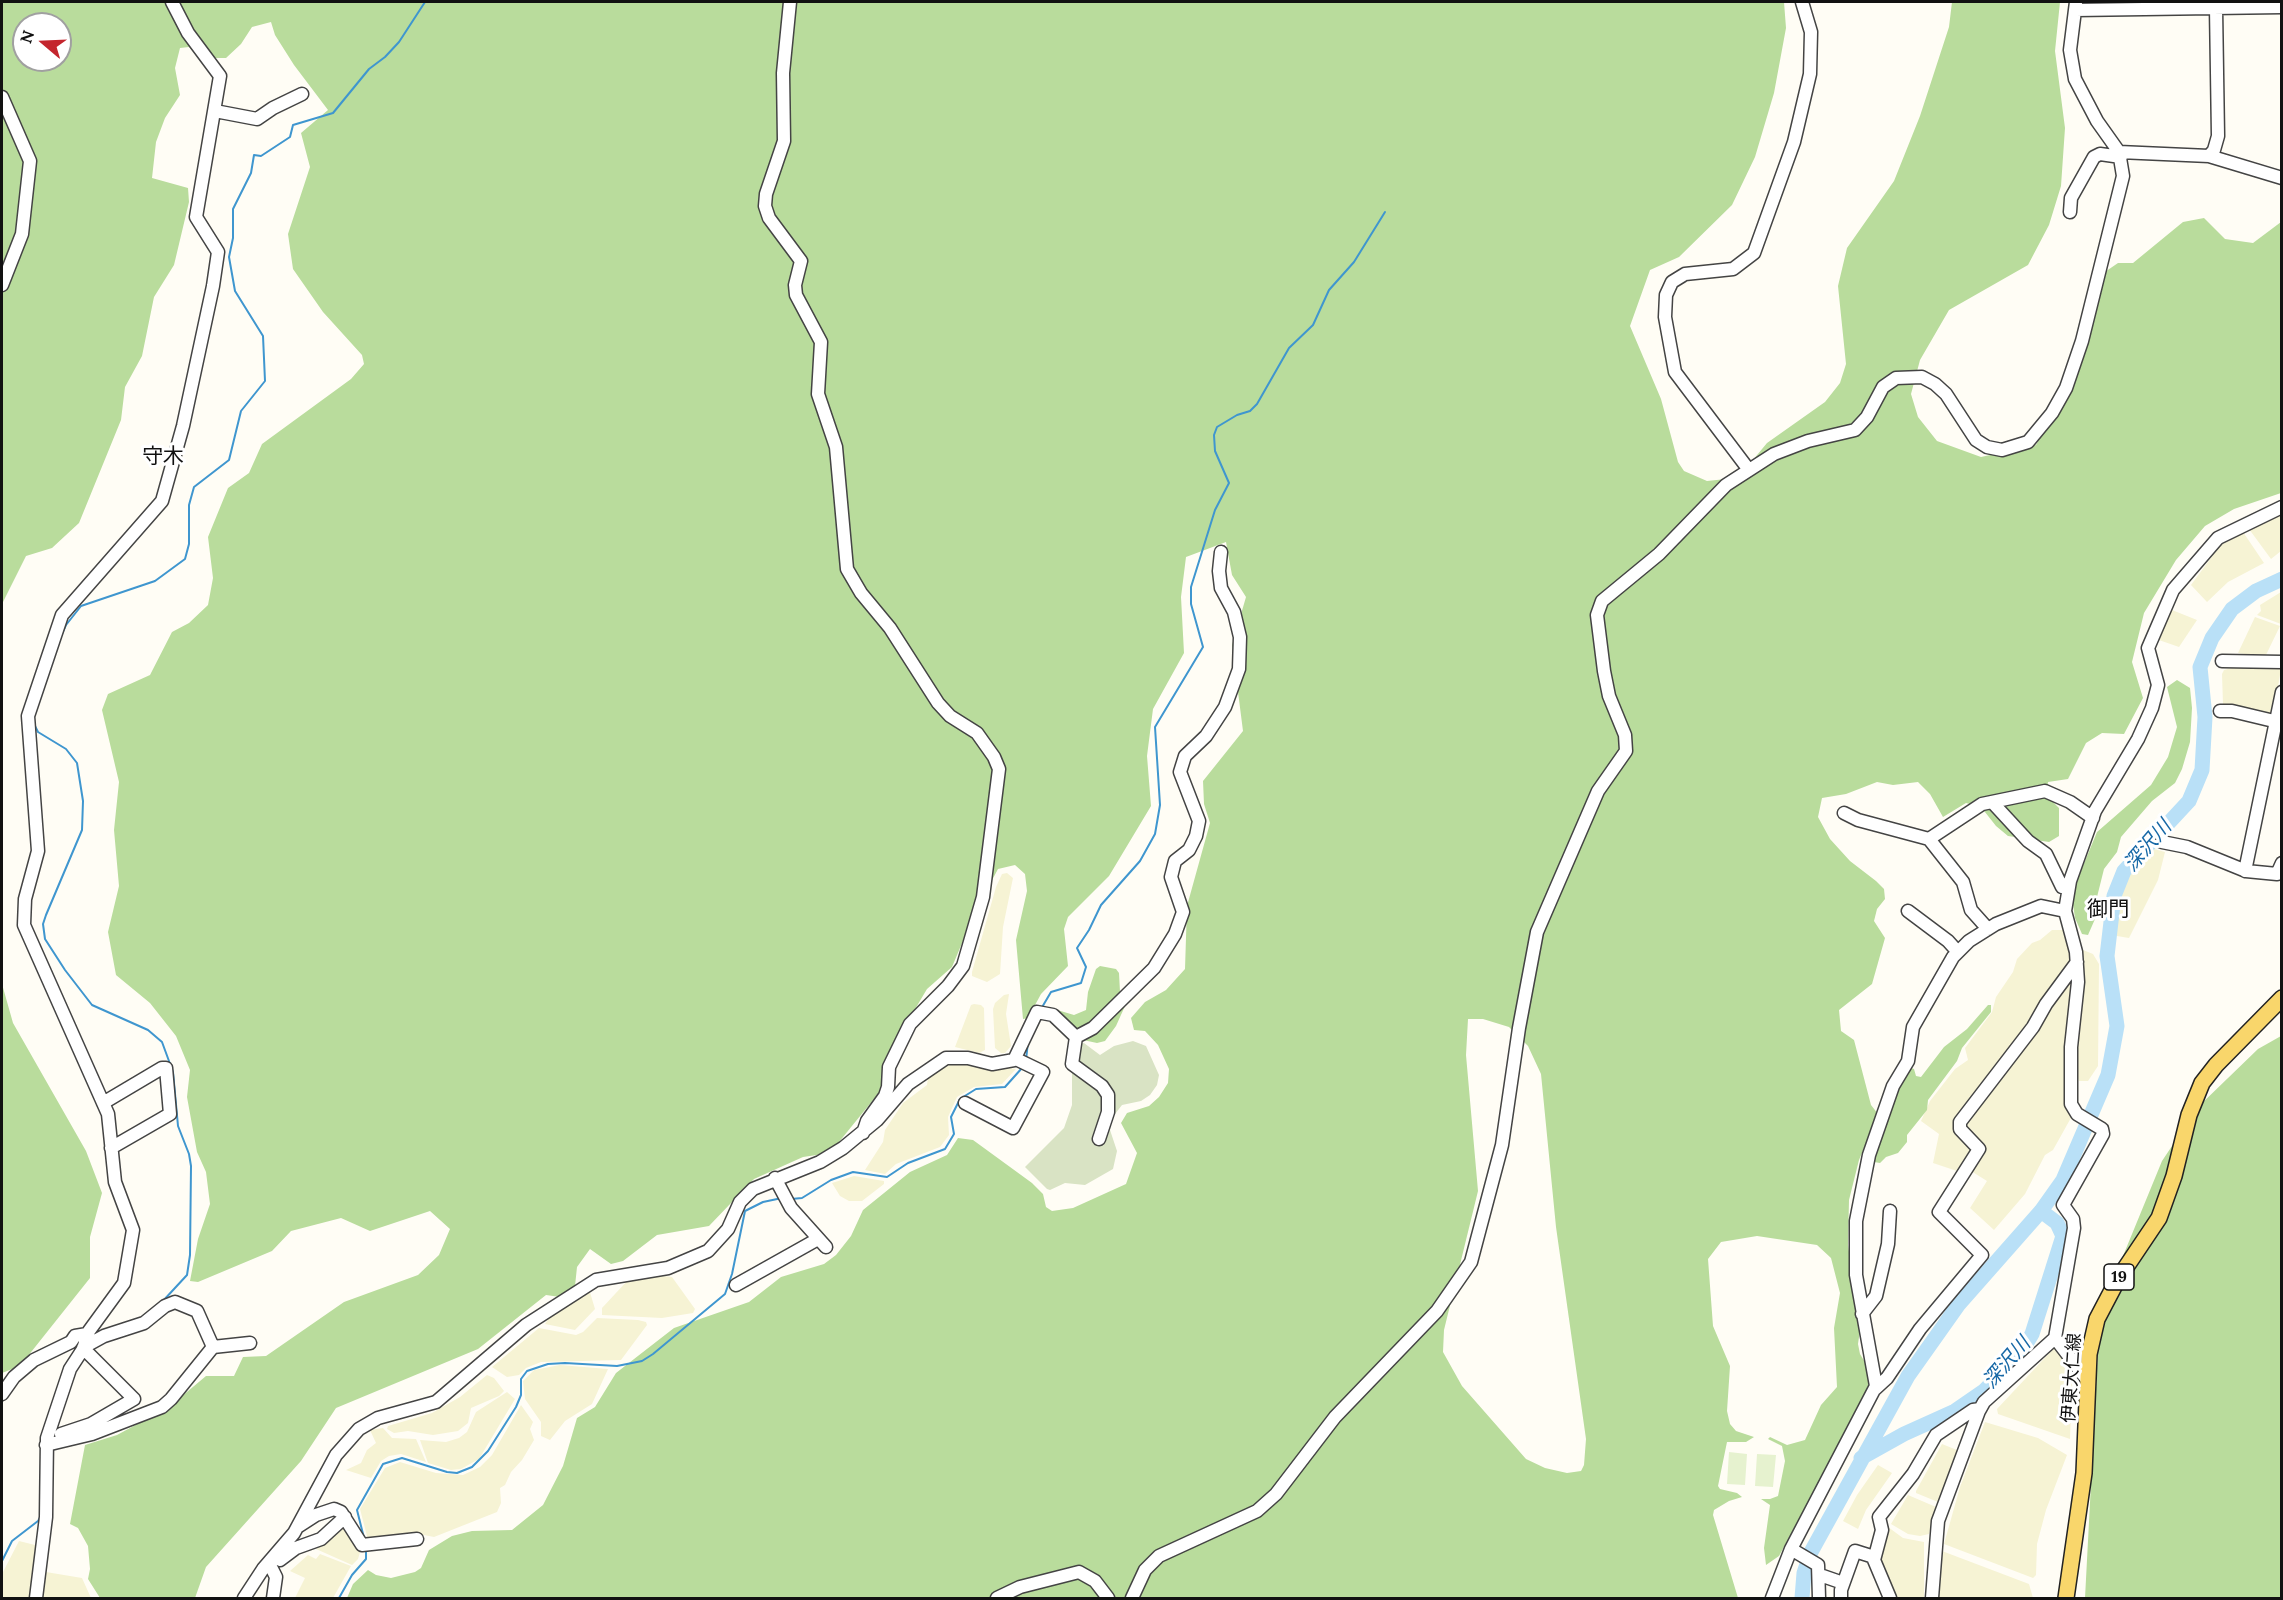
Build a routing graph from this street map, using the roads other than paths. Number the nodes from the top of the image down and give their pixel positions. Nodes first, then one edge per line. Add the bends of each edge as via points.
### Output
1 (172, 2) edge
2 (790, 2) edge
3 (1802, 2) edge
4 (2076, 6) edge
5 (2282, 7) edge
6 (2216, 8) junction
7 (302, 94) dead end
8 (2, 97) edge
9 (215, 111) junction
10 (2120, 154) junction
11 (2209, 156) junction
12 (2282, 178) edge
13 (2070, 212) dead end
14 (2, 285) edge
15 (1749, 470) junction
16 (2282, 507) edge
17 (1221, 552) dead end
18 (2222, 661) dead end
19 (2282, 662) edge
20 (2282, 692) edge
21 (2220, 711) dead end
22 (2279, 723) edge
23 (1992, 802) junction
24 (1844, 813) dead end
25 (2093, 818) junction
26 (1929, 839) junction
27 (2162, 842) dead end
28 (2282, 863) edge
29 (2245, 871) junction
30 (2065, 887) junction
31 (2041, 906) junction
32 (1908, 911) dead end
33 (2066, 911) junction
34 (1988, 928) junction
35 (1957, 951) junction
36 (2077, 962) junction
37 (2282, 998) edge
38 (1076, 1037) junction
39 (1021, 1062) junction
40 (103, 1103) junction
41 (965, 1103) dead end
42 (862, 1133) junction
43 (1100, 1139) dead end
44 (111, 1148) junction
45 (776, 1178) junction
46 (1890, 1211) dead end
47 (735, 1284) dead end
48 (1863, 1314) junction
49 (2055, 1338) junction
50 (85, 1343) junction
51 (250, 1343) dead end
52 (213, 1347) junction
53 (2088, 1381) junction
54 (1875, 1389) junction
55 (2, 1394) edge
56 (1980, 1409) junction
57 (47, 1440) junction
58 (345, 1517) junction
59 (297, 1526) junction
60 (417, 1539) dead end
61 (1792, 1550) junction
62 (1874, 1557) junction
63 (270, 1564) junction
64 (1818, 1569) junction
65 (1843, 1583) junction
66 (36, 1599) edge
67 (244, 1599) edge
68 (273, 1599) edge
69 (997, 1599) edge
70 (1108, 1599) edge
71 (1132, 1599) edge
72 (1772, 1599) edge
73 (1819, 1599) edge
74 (1841, 1599) edge
75 (1890, 1599) edge
76 (1932, 1599) edge
77 (2066, 1599) edge

1 - 9 street via 188,33 220,76
2 - 42 street via 783,73 784,141 765,206 769,218 801,261 796,295 821,342 818,394 836,447 847,569 938,703 977,733 999,769 983,897 963,966 910,1023 889,1067 885,1096
3 - 15 street via 1811,32 1810,74 1779,191 1754,253 1733,268 1685,274 1672,282 1666,295 1665,317 1675,372
4 - 6 street
4 - 10 street via 2070,50 2075,79
5 - 6 street
6 - 11 street via 2218,136
7 - 9 street via 257,119
8 - 14 street via 30,161 22,234
9 - 40 street via 195,217 217,248 218,256 173,468 159,506 62,615 28,716 38,851 25,898 24,925
10 - 11 street
10 - 13 street via 2094,157 2071,198
10 - 15 street via 2122,176 2082,341 2066,388 2028,442 2002,450 1987,447 1968,431 1939,387 1922,377 1905,376 1883,387 1855,430 1808,441 1774,454
11 - 12 street
15 - 71 street via 1719,490 1659,554 1607,595 1598,609 1604,671 1609,696 1625,735 1626,752 1598,791 1537,932 1502,1144 1475,1252 1466,1272 1437,1311 1328,1425 1276,1494 1257,1512 1159,1556 1145,1570
16 - 25 street via 2218,538 2173,590 2148,648 2158,685 2151,708
17 - 38 street via 1221,588 1234,612 1240,637 1239,669 1225,706 1206,736 1185,756 1180,772 1198,821 1196,836 1189,850 1175,861 1171,877 1183,912 1175,934 1154,968 1093,1029
18 - 19 street
20 - 22 street
21 - 22 street
22 - 29 street
23 - 25 street via 2045,791
23 - 26 street via 1964,814
23 - 30 street via 2028,841 2046,854
24 - 26 street
25 - 30 street
26 - 34 street via 1963,882 1971,910
27 - 29 street via 2187,847
28 - 29 street via 2279,872 2273,874
30 - 31 street
30 - 33 street
31 - 33 street
31 - 34 street
32 - 35 street
33 - 36 street
34 - 35 street
35 - 48 street via 1913,1028 1908,1061 1893,1086 1864,1174 1855,1251
36 - 49 street via 2071,1104 2077,1113 2102,1129 2101,1139 2063,1205 2074,1228
36 - 54 street via 1960,1122 1960,1129 1979,1149 1939,1212 1982,1255
37 - 53 main road, 伊東大仁線 / 19 via 2202,1083 2159,1218 2118,1279 2097,1319
38 - 39 street via 1053,1015 1040,1012 1030,1020
38 - 43 street via 1072,1064 1102,1086 1107,1095 1108,1112
39 - 41 street via 1043,1072 1013,1128
39 - 42 street via 992,1064 946,1058 908,1084
40 - 44 street
40 - 44 street via 166,1068 170,1114
42 - 45 street via 832,1156
44 - 50 street via 116,1182 132,1223 133,1237 121,1289
45 - 47 street via 786,1199 822,1243
45 - 59 street via 744,1197 719,1242 694,1259 668,1268 596,1280 526,1325 436,1402 378,1418 359,1429 336,1455
46 - 48 street via 1879,1285
48 - 54 street
49 - 53 street
49 - 56 street
50 - 52 street via 144,1323 175,1302 197,1311
50 - 55 street via 75,1336 71,1342 34,1360
50 - 57 street via 70,1369
50 - 57 street via 134,1399 81,1428
51 - 52 street
52 - 57 street via 162,1407 92,1434
53 - 77 main road, 伊東大仁線 / 19 via 2087,1448
54 - 61 street
56 - 62 street via 1973,1410 1933,1440 1913,1474 1879,1517 1882,1530
56 - 76 street via 1938,1521
57 - 66 street via 46,1517
58 - 59 street via 334,1509
58 - 60 street via 365,1545
58 - 63 street via 321,1539
59 - 63 street
61 - 64 street
61 - 72 street
62 - 65 street via 1855,1551
62 - 75 street
63 - 67 street
63 - 68 street via 276,1577
64 - 65 street
64 - 73 street
65 - 74 street
69 - 70 street via 1020,1587 1079,1572 1091,1578

